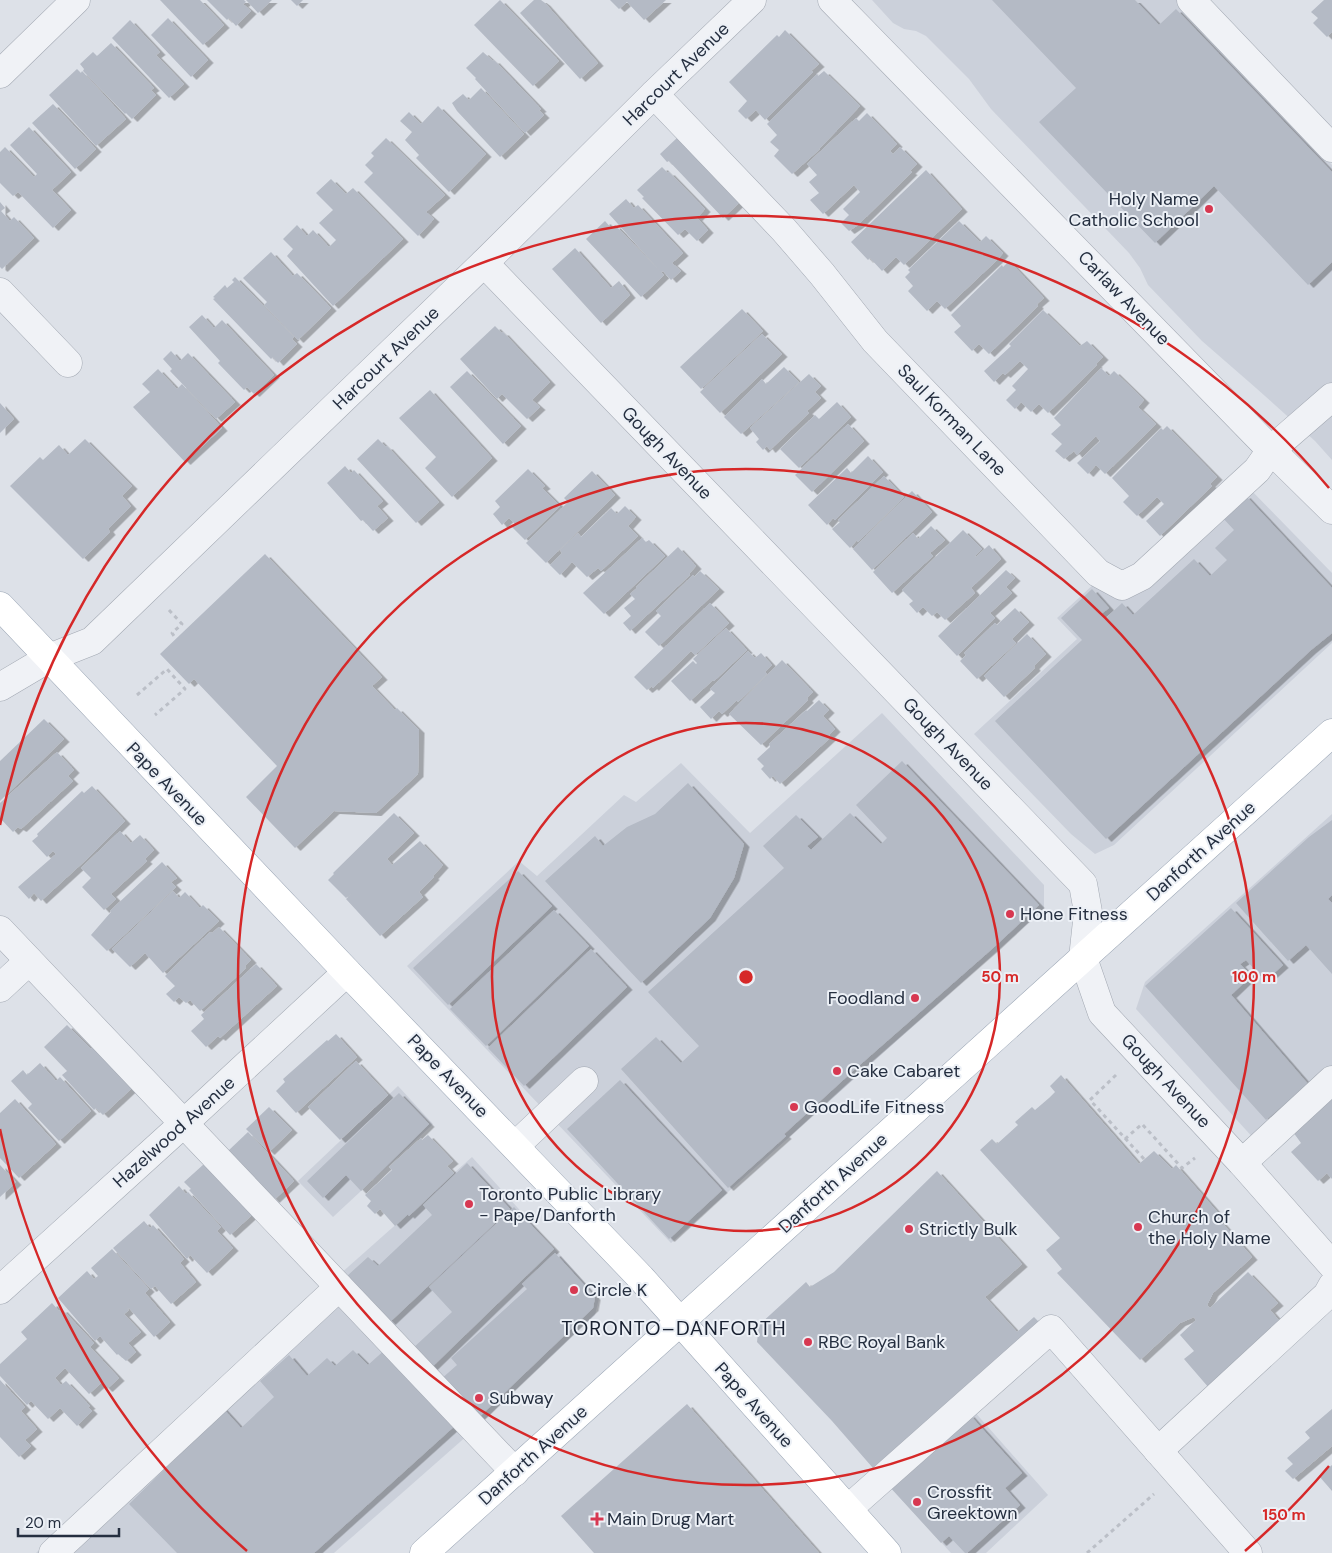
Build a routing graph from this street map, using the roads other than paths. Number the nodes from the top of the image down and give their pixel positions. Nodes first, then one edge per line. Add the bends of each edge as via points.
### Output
1 (76, 0) edge
2 (752, 0) edge
3 (832, 0) edge
4 (1192, 0) edge
5 (0, 74) edge
6 (654, 94) junction
7 (1332, 148) edge
8 (484, 263) junction
9 (0, 292) edge
10 (68, 363) dead end
11 (1332, 397) edge
12 (1271, 450) junction
13 (1332, 510) edge
14 (0, 606) edge
15 (49, 658) junction
16 (0, 687) edge
17 (1332, 733) edge
18 (0, 930) edge
19 (1083, 958) junction
20 (29, 961) junction
21 (347, 972) junction
22 (0, 988) edge
23 (1332, 1080) edge
24 (584, 1081) dead end
25 (183, 1124) junction
26 (515, 1146) junction
27 (1242, 1163) junction
28 (1332, 1265) edge
29 (1332, 1286) edge
30 (340, 1287) junction
31 (0, 1290) edge
32 (679, 1322) junction
33 (1158, 1451) junction
34 (515, 1472) junction
35 (848, 1509) junction
36 (53, 1553) edge
37 (424, 1553) edge
38 (887, 1553) edge
39 (1248, 1553) edge

1 - 5 street
2 - 6 street, Harcourt Avenue
3 - 12 street, Carlaw Avenue
4 - 7 street
6 - 8 street, Harcourt Avenue
6 - 12 street, Saul Korman Lane via 784,230 875,341 1098,573 1122,586 1142,576 1257,470
8 - 15 street, Harcourt Avenue via 92,641
8 - 19 street, Gough Avenue via 1082,884 1088,912
9 - 10 street
11 - 12 street
12 - 13 street, Carlaw Avenue
14 - 15 main road, Pape Avenue
15 - 16 street, Harcourt Avenue
15 - 21 main road, Pape Avenue
17 - 19 main road, Danforth Avenue
18 - 20 street
19 - 27 street, Gough Avenue via 1102,1013
19 - 32 main road, Danforth Avenue
20 - 22 street
20 - 25 street
21 - 25 street, Hazelwood Avenue
21 - 26 main road, Pape Avenue
23 - 27 street
24 - 26 street
25 - 30 street
25 - 31 street, Hazelwood Avenue
26 - 32 main road, Pape Avenue
27 - 28 street, Gough Avenue
29 - 33 street via 1327,1295
30 - 34 street
30 - 36 street
32 - 34 main road, Danforth Avenue
32 - 35 main road, Pape Avenue
33 - 35 street via 1051,1329
33 - 39 street
34 - 37 main road, Danforth Avenue
35 - 38 main road, Pape Avenue

